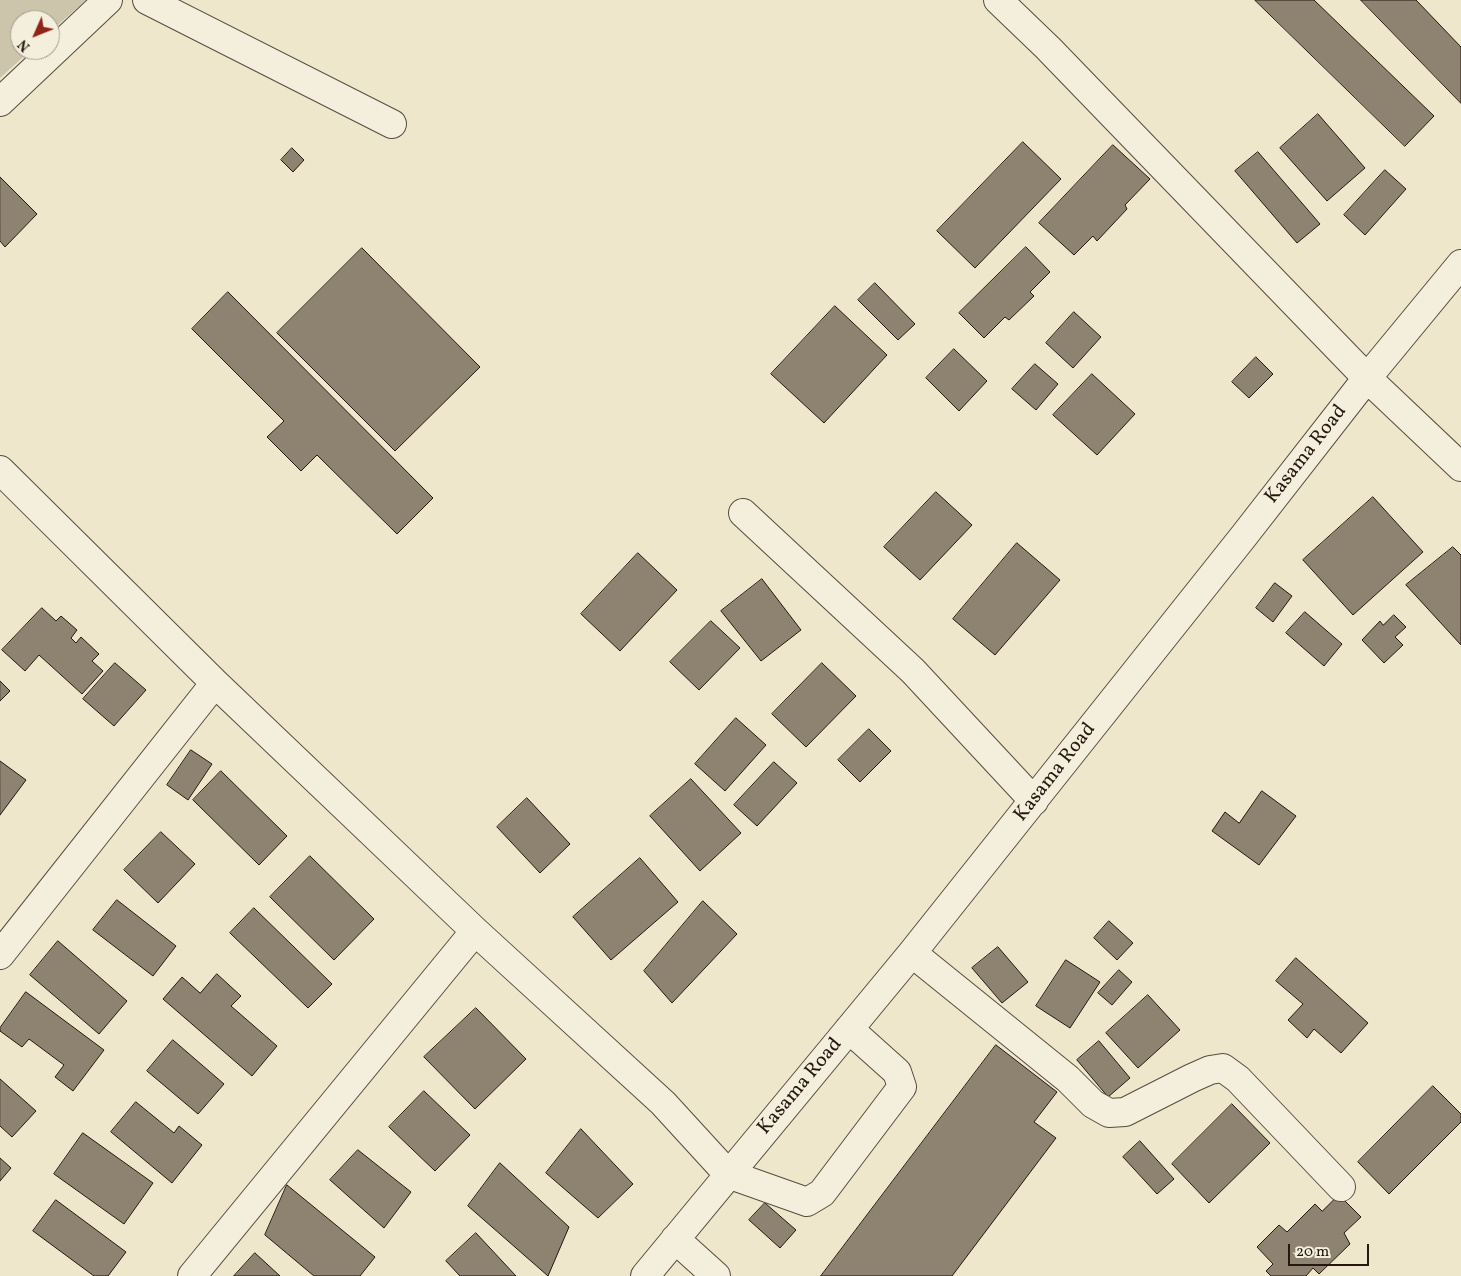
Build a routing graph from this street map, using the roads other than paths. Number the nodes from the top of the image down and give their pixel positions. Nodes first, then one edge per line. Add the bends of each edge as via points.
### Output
1 (108, 0) edge
2 (147, 0) edge
3 (1007, 2) edge
4 (0, 102) edge
5 (392, 124) dead end
6 (1461, 264) edge
7 (1367, 378) junction
8 (1461, 467) edge
9 (0, 470) edge
10 (743, 513) dead end
11 (216, 683) junction
12 (1034, 801) junction
13 (475, 931) junction
14 (912, 953) junction
15 (0, 955) edge
16 (849, 1029) junction
17 (728, 1174) junction
18 (1341, 1187) dead end
19 (675, 1239) junction
20 (192, 1276) edge
21 (645, 1276) edge
22 (716, 1276) edge

1 - 4 street
2 - 5 street
3 - 7 street
6 - 7 street, Kasama Road
7 - 8 street
7 - 12 street, Kasama Road
9 - 11 street
10 - 12 street via 913,671
11 - 13 street
11 - 15 street
12 - 14 street, Kasama Road
13 - 17 street via 662,1103
13 - 20 street
14 - 16 street, Kasama Road
14 - 18 street via 1068,1079 1093,1104 1109,1113 1125,1112 1192,1078 1223,1068 1238,1079
16 - 17 street, Kasama Road
16 - 17 street via 897,1072 902,1087 822,1193 807,1202
17 - 19 street, Kasama Road
19 - 21 street, Kasama Road
19 - 22 street

